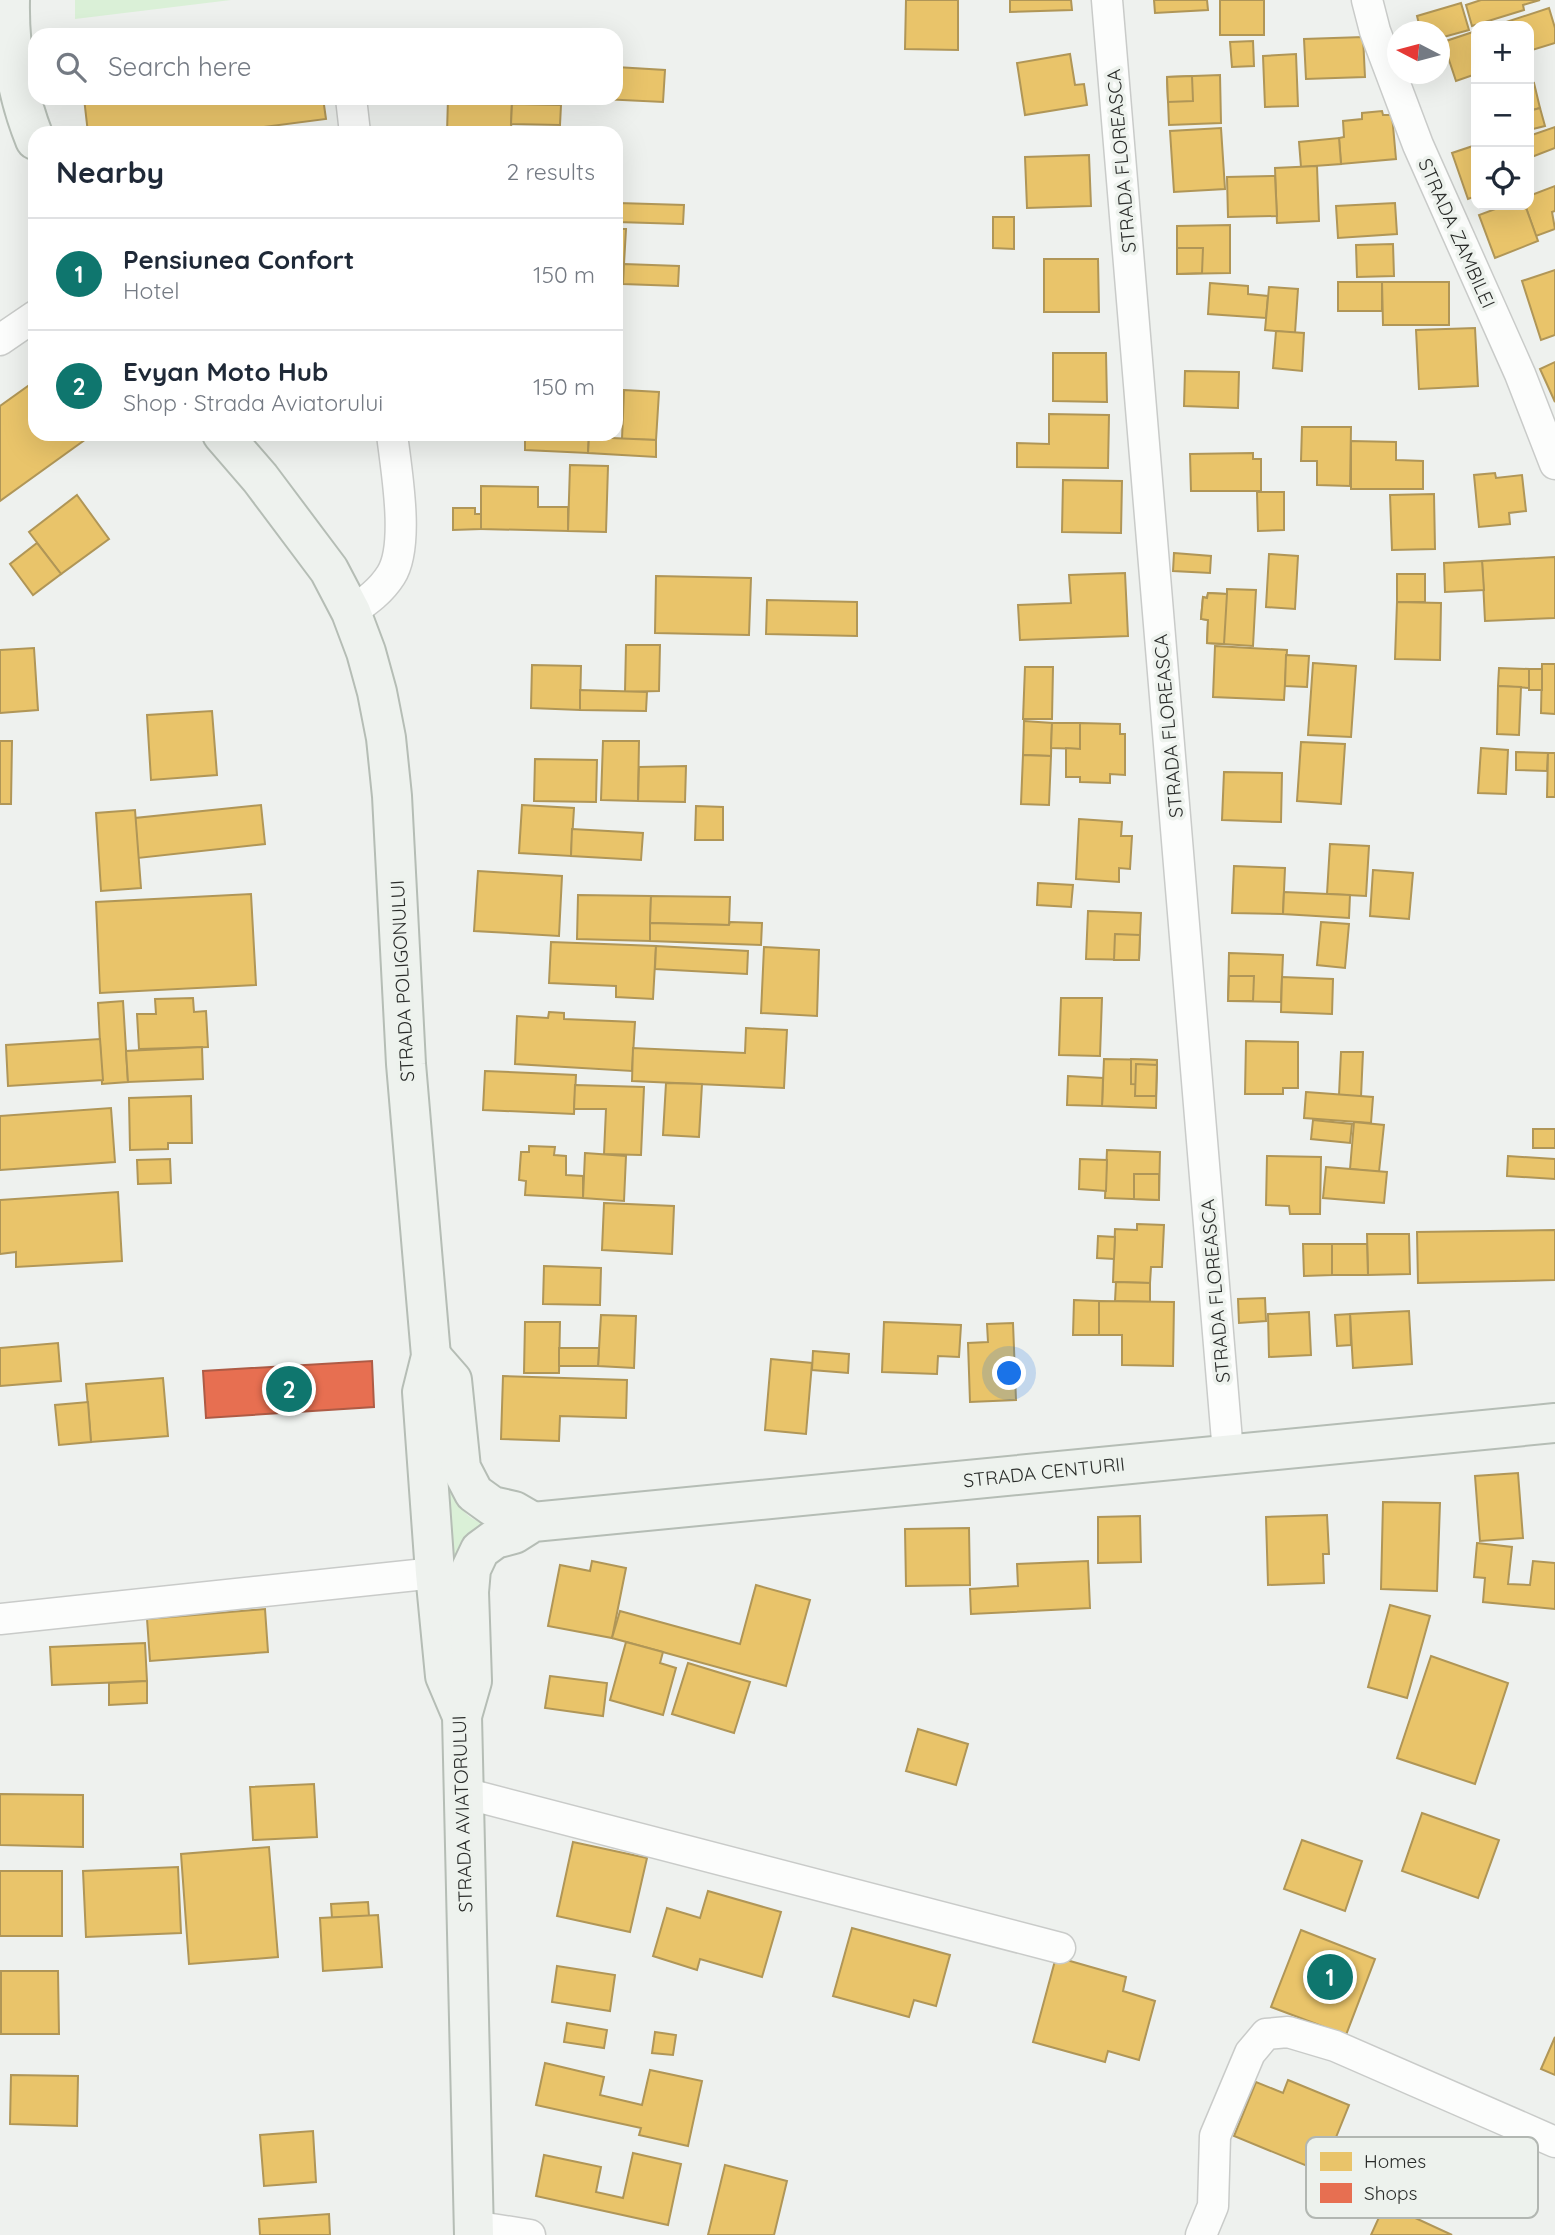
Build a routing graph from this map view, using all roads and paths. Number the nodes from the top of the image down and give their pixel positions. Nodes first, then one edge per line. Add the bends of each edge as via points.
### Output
1 (10, 0) edge
2 (1107, 0) edge
3 (1367, 0) edge
4 (8, 80) edge
5 (352, 105) edge
6 (29, 126) edge
7 (354, 126) edge
8 (28, 321) edge
9 (0, 340) edge
10 (228, 441) edge
11 (393, 441) edge
12 (1555, 464) edge
13 (351, 612) junction
14 (432, 1356) junction
15 (1555, 1423) edge
16 (1228, 1453) junction
17 (533, 1522) junction
18 (435, 1573) junction
19 (0, 1619) edge
20 (462, 1716) junction
21 (464, 1793) junction
22 (1060, 1948) dead end
23 (1555, 2142) edge
24 (473, 2230) edge
25 (530, 2235) edge
26 (1201, 2235) edge

1 - 4 main road
2 - 16 street, STRADA FLOREASCA
3 - 12 street, STRADA ZAMBILEI via 1418,145
4 - 6 main road
5 - 7 street
8 - 9 street
10 - 13 main road, STRADA POLIGONULUI via 329,569
11 - 13 street via 401,540 393,573 375,596
13 - 14 main road, STRADA POLIGONULUI via 366,652 386,738 406,1064
14 - 17 main road, STRADA CENTURII via 452,1380 461,1468 474,1493 492,1506
14 - 18 main road, STRADA AVIATORULUI via 422,1392
15 - 16 main road, STRADA CENTURII
16 - 17 main road, STRADA CENTURII
17 - 20 main road, STRADA CENTURII via 480,1550 471,1569 472,1681
18 - 19 street
18 - 20 main road, STRADA AVIATORULUI via 445,1676
20 - 21 main road, STRADA AVIATORULUI
21 - 22 street
21 - 24 main road, STRADA AVIATORULUI
23 - 26 street via 1335,2046 1288,2032 1266,2034 1250,2053 1215,2136 1213,2206
24 - 25 street

